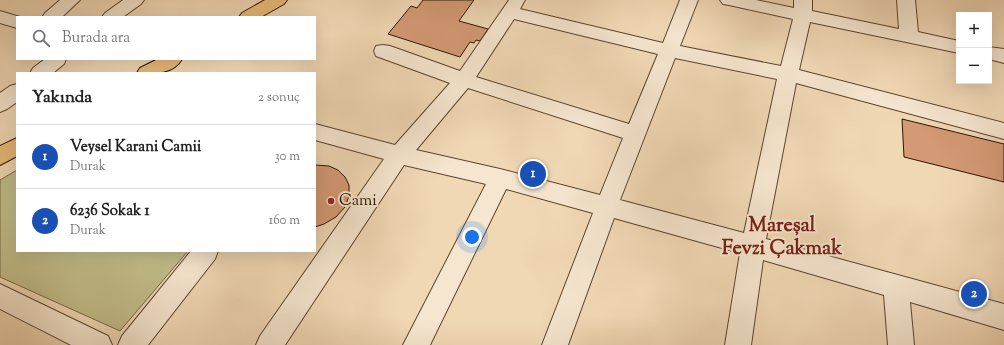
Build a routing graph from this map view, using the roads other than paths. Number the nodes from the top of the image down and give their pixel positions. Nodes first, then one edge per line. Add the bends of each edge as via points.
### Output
1 (71, 0) edge
2 (135, 0) edge
3 (278, 0) edge
4 (690, 0) edge
5 (729, 0) edge
6 (906, 0) edge
7 (513, 6) edge
8 (803, 7) edge
9 (52, 16) edge
10 (112, 16) edge
11 (250, 16) edge
12 (0, 17) edge
13 (16, 22) edge
14 (910, 38) junction
15 (956, 46) edge
16 (384, 50) dead end
17 (670, 50) junction
18 (992, 54) edge
19 (1004, 56) edge
20 (56, 60) edge
21 (171, 60) edge
22 (41, 72) edge
23 (150, 72) edge
24 (788, 74) junction
25 (464, 80) junction
26 (16, 92) edge
27 (0, 104) edge
28 (1004, 131) edge
29 (316, 132) edge
30 (636, 134) junction
31 (16, 147) edge
32 (399, 155) junction
33 (0, 156) edge
34 (500, 178) junction
35 (606, 208) junction
36 (753, 246) junction
37 (205, 252) edge
38 (896, 287) junction
39 (0, 296) edge
40 (1004, 317) edge
41 (99, 345) edge
42 (131, 345) edge
43 (269, 345) edge
44 (416, 345) edge
45 (555, 345) edge
46 (738, 345) edge
47 (901, 345) edge

1 - 9 street
2 - 10 street
3 - 11 main road
4 - 17 street
5 - 8 street
6 - 14 street
7 - 17 street
7 - 25 street
8 - 14 street
8 - 24 street
12 - 13 street
14 - 15 street
16 - 25 street
17 - 24 street
17 - 30 street
18 - 19 street
20 - 22 street
21 - 23 main road
24 - 28 street
24 - 36 street
25 - 30 street
25 - 32 street
26 - 27 street
29 - 32 street
30 - 35 street
31 - 33 main road
32 - 34 street
32 - 43 street
34 - 35 street
34 - 44 street
35 - 36 street
35 - 45 street
36 - 38 street
36 - 46 street
37 - 42 street
38 - 40 street
38 - 47 street
39 - 41 street

